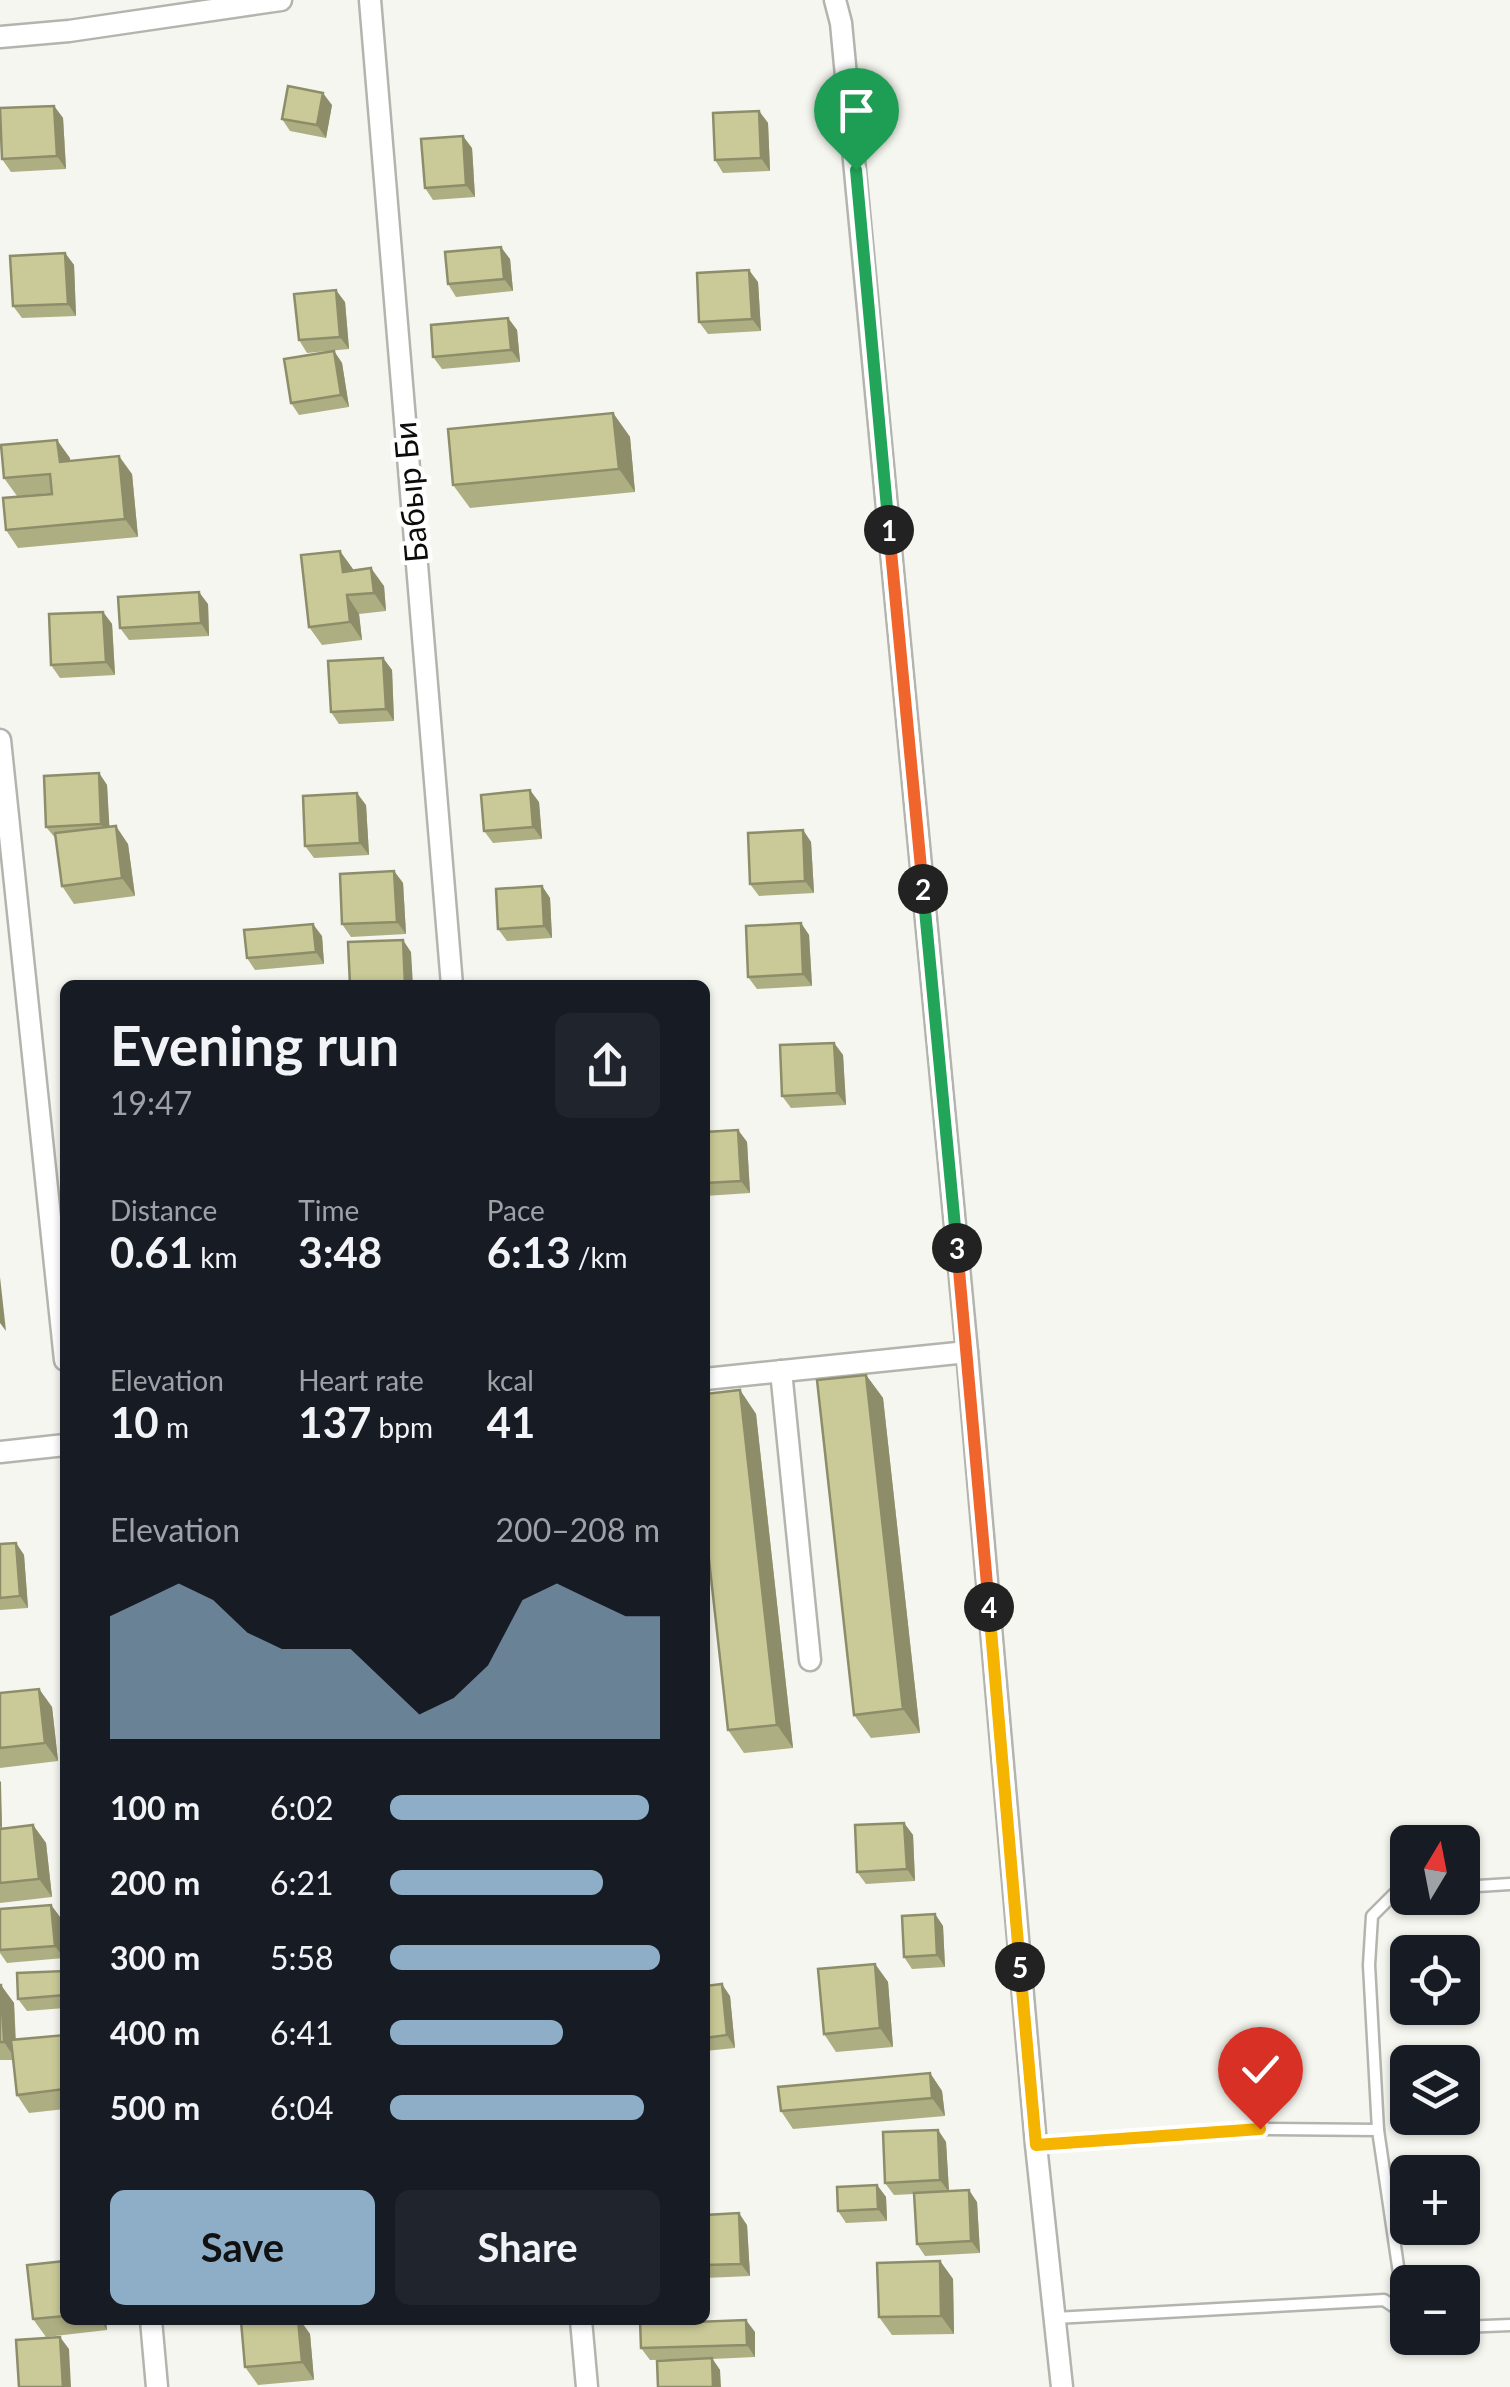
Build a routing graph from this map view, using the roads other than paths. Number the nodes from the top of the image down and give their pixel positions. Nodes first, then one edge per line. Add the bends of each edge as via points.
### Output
1 (281, 0) edge
2 (370, 0) edge
3 (835, 0) edge
4 (0, 38) edge
5 (0, 740) edge
6 (452, 980) edge
7 (60, 1312) edge
8 (967, 1352) junction
9 (781, 1371) junction
10 (710, 1378) edge
11 (60, 1446) edge
12 (0, 1452) edge
13 (810, 1660) dead end
14 (1510, 1884) edge
15 (1480, 1886) edge
16 (1390, 1899) edge
17 (1378, 2130) junction
18 (1036, 2145) junction
19 (1398, 2265) edge
20 (1390, 2304) edge
21 (1054, 2318) junction
22 (152, 2325) edge
23 (581, 2325) edge
24 (1510, 2325) edge
25 (1480, 2326) edge
26 (157, 2387) edge
27 (587, 2387) edge
28 (1062, 2387) edge

1 - 4 street
2 - 6 street, Бабыр Би
3 - 8 street
5 - 7 street
8 - 9 street
8 - 18 street
9 - 10 street
9 - 13 street
11 - 12 street
14 - 15 lane
16 - 17 lane via 1372,1916
17 - 18 lane via 1260,2129
17 - 19 lane
18 - 21 street
20 - 21 lane
21 - 28 street
22 - 26 street
23 - 27 street
24 - 25 lane

